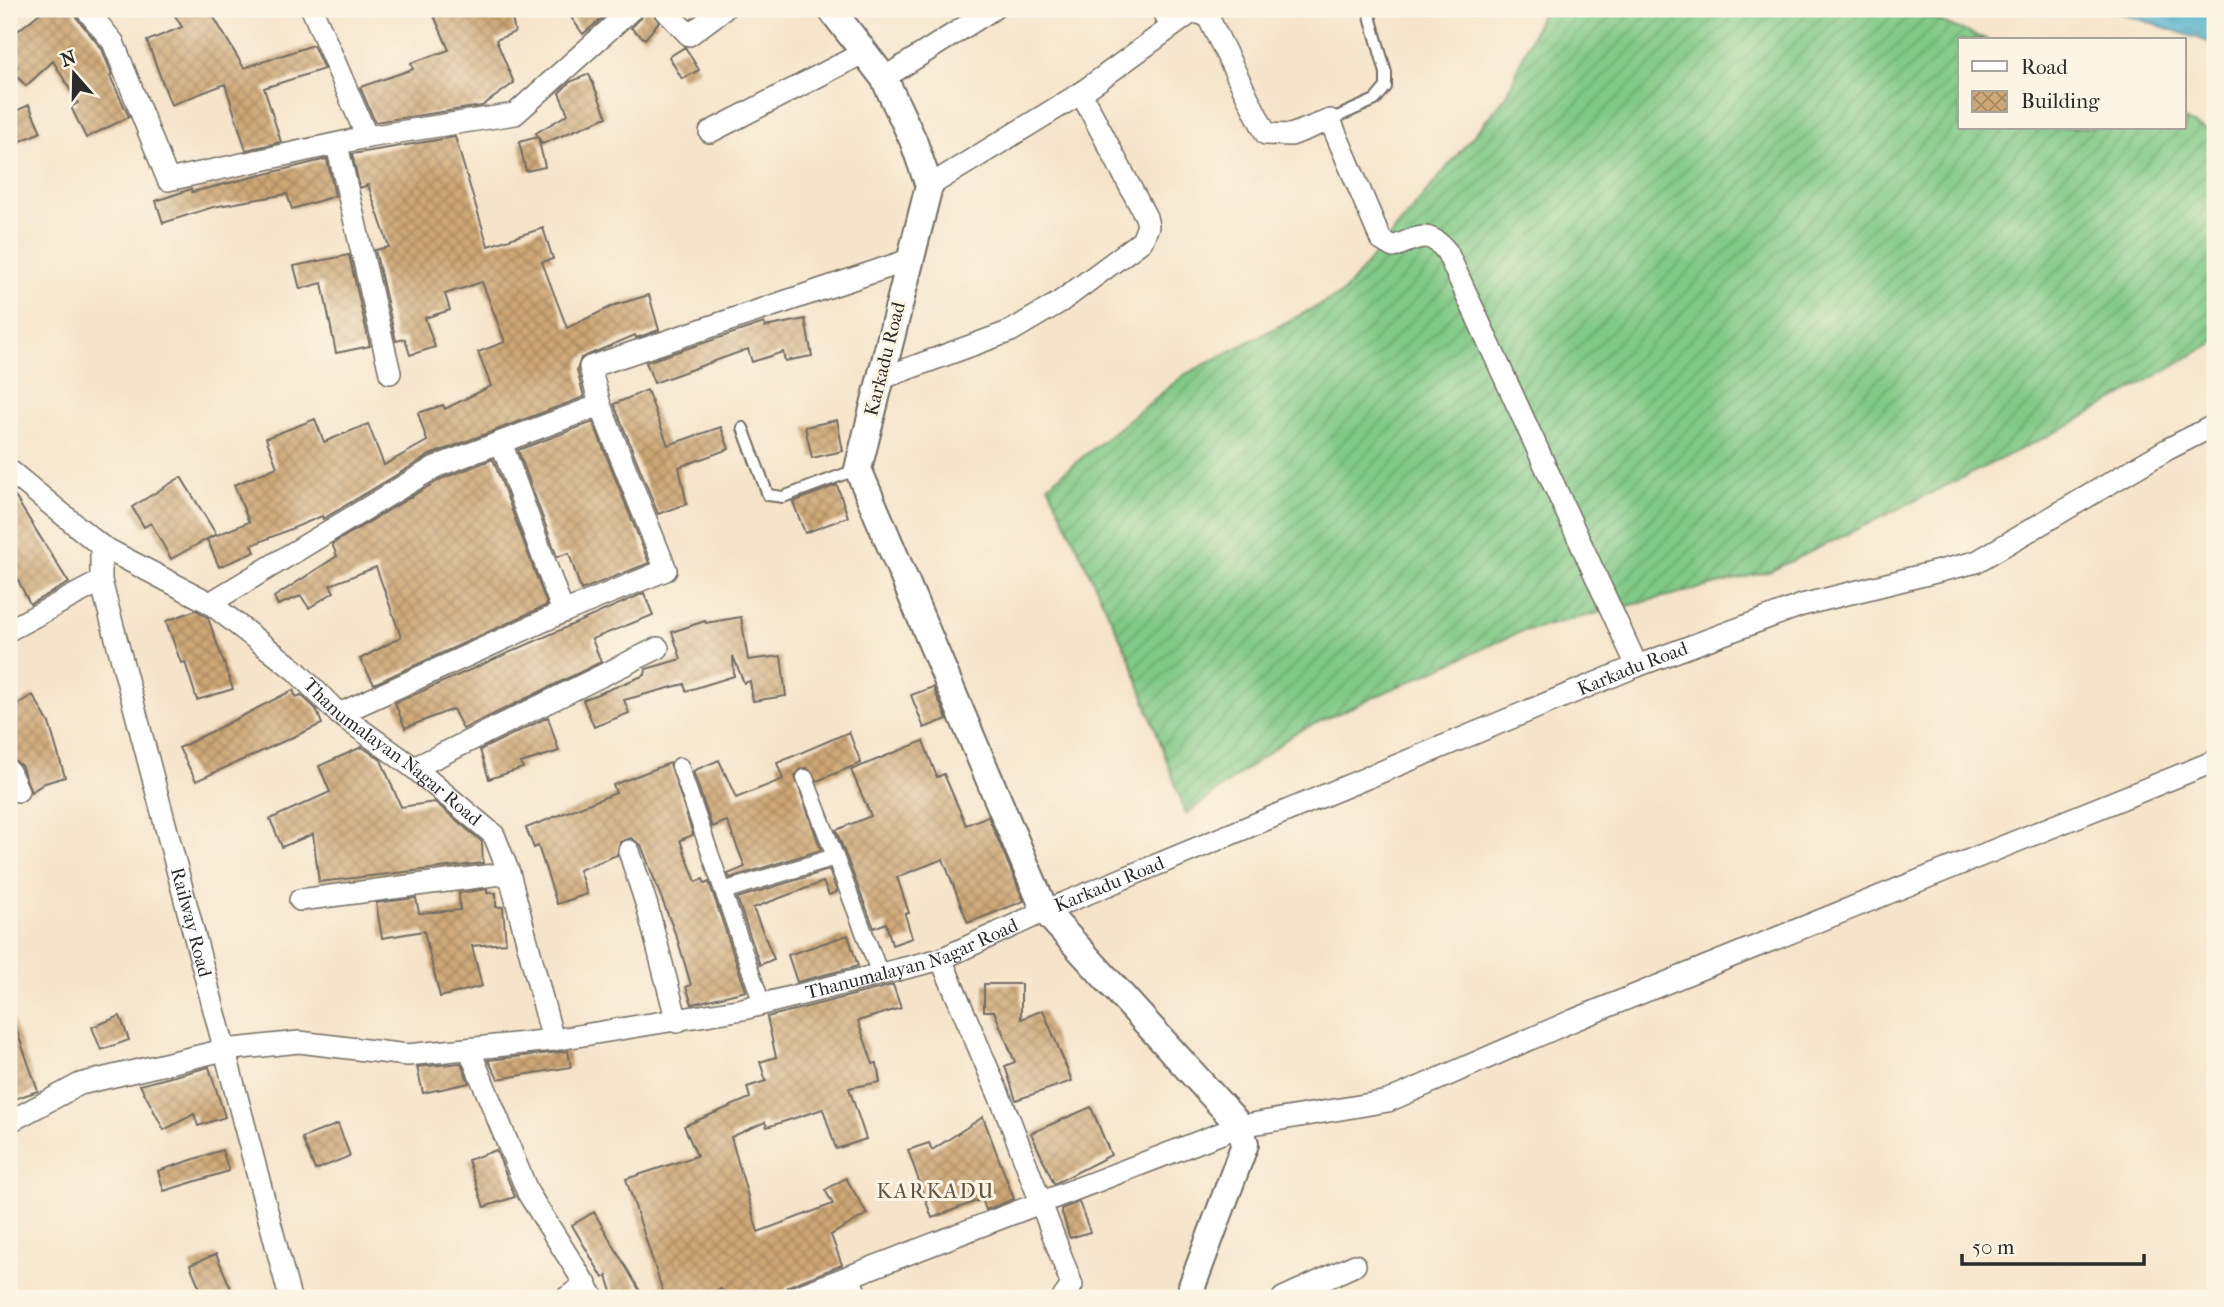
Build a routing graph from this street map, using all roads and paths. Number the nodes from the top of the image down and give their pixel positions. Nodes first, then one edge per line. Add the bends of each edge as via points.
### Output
1 (86, 9) edge
2 (312, 9) edge
3 (632, 9) edge
4 (664, 9) edge
5 (724, 9) edge
6 (831, 9) edge
7 (993, 9) edge
8 (1157, 9) edge
9 (1368, 9) edge
10 (1167, 32) junction
11 (865, 52) junction
12 (884, 78) junction
13 (1081, 93) junction
14 (1330, 121) junction
15 (710, 132) dead end
16 (367, 137) junction
17 (337, 145) junction
18 (929, 186) junction
19 (909, 260) junction
20 (390, 373) dead end
21 (880, 379) junction
22 (600, 405) junction
23 (2215, 425) edge
24 (743, 428) dead end
25 (501, 442) junction
26 (858, 469) junction
27 (9, 470) edge
28 (101, 546) junction
29 (102, 581) junction
30 (210, 603) junction
31 (563, 612) junction
32 (9, 630) edge
33 (657, 648) dead end
34 (1637, 666) junction
35 (339, 714) junction
36 (2215, 761) edge
37 (680, 766) dead end
38 (414, 768) junction
39 (9, 771) edge
40 (805, 778) dead end
41 (18, 791) dead end
42 (629, 851) dead end
43 (835, 857) junction
44 (509, 873) junction
45 (723, 891) junction
46 (300, 900) dead end
47 (1045, 911) junction
48 (941, 959) junction
49 (880, 974) junction
50 (762, 1004) junction
51 (677, 1022) junction
52 (552, 1040) junction
53 (224, 1050) junction
54 (470, 1051) junction
55 (9, 1122) edge
56 (1240, 1126) junction
57 (1041, 1205) junction
58 (1355, 1265) dead end
59 (849, 1276) junction
60 (590, 1291) edge
61 (290, 1298) edge
62 (566, 1298) edge
63 (793, 1298) edge
64 (857, 1298) edge
65 (1063, 1298) edge
66 (1193, 1298) edge
67 (1283, 1298) edge

1 - 17 street via 113,42 168,180
2 - 16 street
3 - 16 street via 515,114
4 - 5 street via 689,35
6 - 11 street
7 - 12 street
8 - 10 lane
9 - 14 lane via 1386,87 1375,100
10 - 13 street
10 - 14 street via 1192,12 1208,15 1266,134 1291,135
11 - 12 street
11 - 15 street
12 - 18 street
13 - 18 street
13 - 21 street via 1146,217 1142,241 1060,302 1011,331
14 - 34 street via 1381,240 1393,247 1433,237 1447,252
16 - 17 street
17 - 20 street
18 - 19 street, Karkadu Road
19 - 21 street, Karkadu Road
19 - 22 street via 590,367
21 - 26 street, Karkadu Road
22 - 25 street
22 - 31 street via 666,570
23 - 34 street, Karkadu Road via 1976,562 1802,605
24 - 26 lane via 768,495 783,497
25 - 30 street via 435,467
25 - 31 street
26 - 47 street, Karkadu Road
27 - 28 street, Thanumalayan Nagar Road
28 - 29 street, Railway Road
28 - 30 street, Thanumalayan Nagar Road
29 - 32 street
29 - 53 street, Railway Road
30 - 35 street, Thanumalayan Nagar Road via 295,670
31 - 35 street
33 - 38 street
34 - 47 street, Karkadu Road
35 - 38 street, Thanumalayan Nagar Road
36 - 56 street via 1574,1020 1388,1101
37 - 45 street
38 - 44 street, Thanumalayan Nagar Road via 494,835
39 - 41 street
40 - 43 street
42 - 51 street
43 - 45 street
43 - 49 street
44 - 46 street
44 - 52 street, Thanumalayan Nagar Road
45 - 50 street
47 - 48 street, Thanumalayan Nagar Road
47 - 56 street, Karkadu Road
48 - 49 street, Thanumalayan Nagar Road
48 - 57 street
49 - 50 street, Thanumalayan Nagar Road
50 - 51 street, Thanumalayan Nagar Road
51 - 52 street, Thanumalayan Nagar Road
52 - 54 street
53 - 54 street via 299,1042 407,1055
53 - 55 street via 80,1084
53 - 61 street, Railway Road
54 - 60 street via 528,1193
56 - 57 street
56 - 66 street via 1245,1144 1192,1286
57 - 59 street
57 - 65 street via 1072,1285
58 - 67 street
59 - 63 street
59 - 64 street
60 - 62 street

